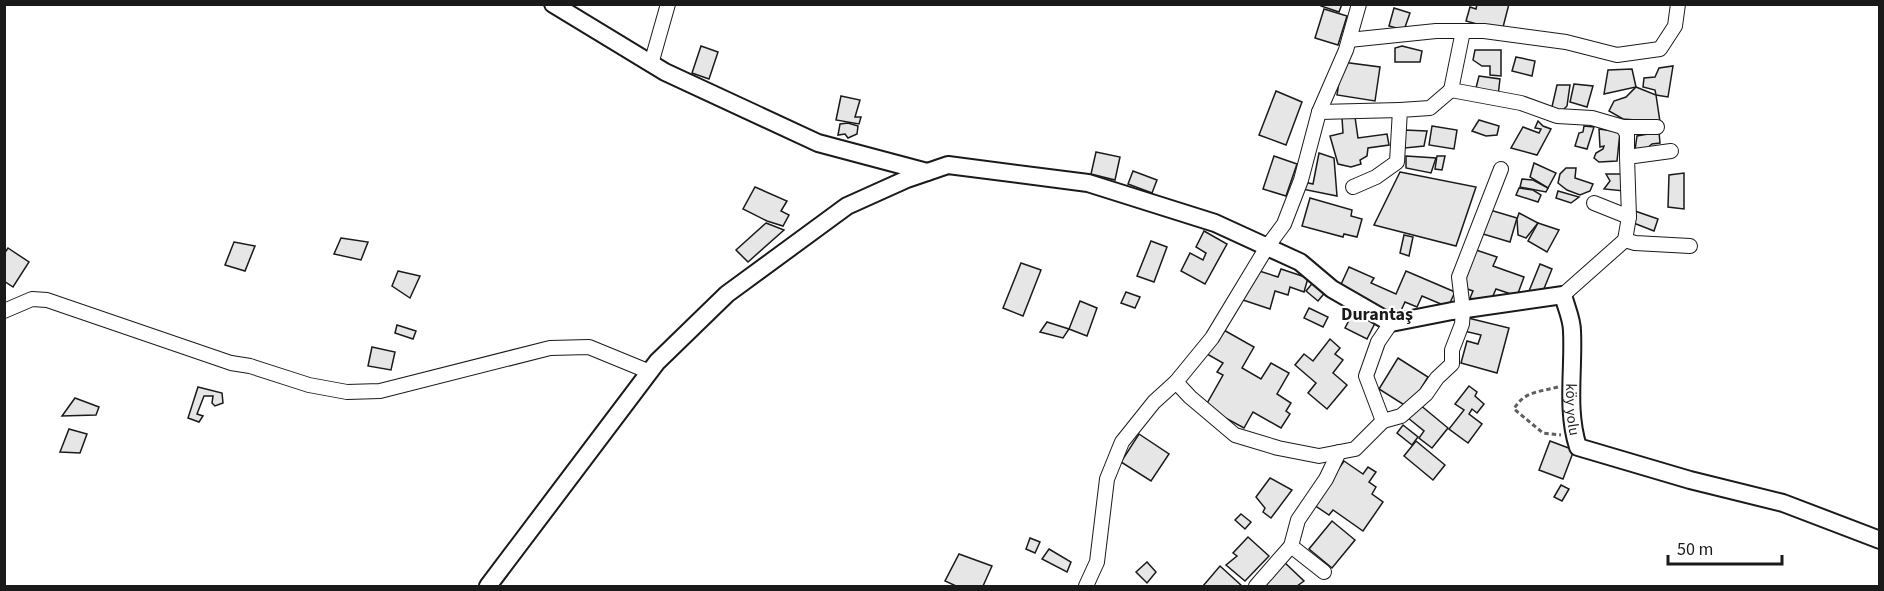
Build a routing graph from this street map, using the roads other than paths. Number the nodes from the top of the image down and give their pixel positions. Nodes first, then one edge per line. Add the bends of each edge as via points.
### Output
1 (553, 4) edge
2 (668, 4) edge
3 (1359, 4) edge
4 (1678, 4) edge
5 (1463, 31) junction
6 (1349, 40) junction
7 (651, 64) junction
8 (1451, 90) junction
9 (1400, 110) junction
10 (1319, 112) junction
11 (1623, 127) junction
12 (1657, 127) dead end
13 (1671, 151) dead end
14 (1626, 158) junction
15 (1501, 169) dead end
16 (927, 172) junction
17 (1353, 187) dead end
18 (1594, 203) dead end
19 (1629, 218) junction
20 (1625, 240) junction
21 (1690, 246) dead end
22 (1267, 247) junction
23 (1563, 295) junction
24 (4, 310) edge
25 (1463, 310) junction
26 (1391, 323) junction
27 (650, 372) junction
28 (1176, 382) junction
29 (1383, 421) junction
30 (1339, 452) junction
31 (1880, 540) edge
32 (1291, 546) junction
33 (1324, 572) dead end
34 (488, 586) edge
35 (1086, 586) edge
36 (1256, 586) edge

1 - 7 street
2 - 7 street
3 - 6 street
4 - 5 street via 1675,26 1660,48 1617,56 1566,42
5 - 6 street
5 - 8 street
6 - 10 street
7 - 16 street via 818,143
8 - 9 street via 1430,108
8 - 11 street via 1521,102 1557,116 1592,118
9 - 10 street
9 - 17 street via 1397,162
10 - 22 street via 1301,180 1284,224
11 - 12 street
11 - 14 street via 1628,135
13 - 14 street
14 - 19 street
15 - 25 street via 1459,277
16 - 22 street via 948,165 1089,183 1215,223
16 - 27 street via 848,206 727,294
18 - 19 street
19 - 20 street
20 - 21 street
20 - 23 street
22 - 26 street via 1300,262 1332,289
22 - 28 street via 1212,338
23 - 25 street
23 - 31 street, köy yolu via 1572,329 1571,384 1578,447 1783,503
24 - 27 street via 32,299 47,300 231,363 347,392 380,391 550,348 589,347
25 - 26 street
25 - 29 street via 1452,364 1401,416
26 - 29 street via 1378,342 1366,376
27 - 34 street
28 - 30 street via 1235,435 1319,456
28 - 35 street via 1122,441 1107,479 1097,562
29 - 30 street via 1354,449
30 - 32 street via 1298,520
32 - 33 street
32 - 36 street

